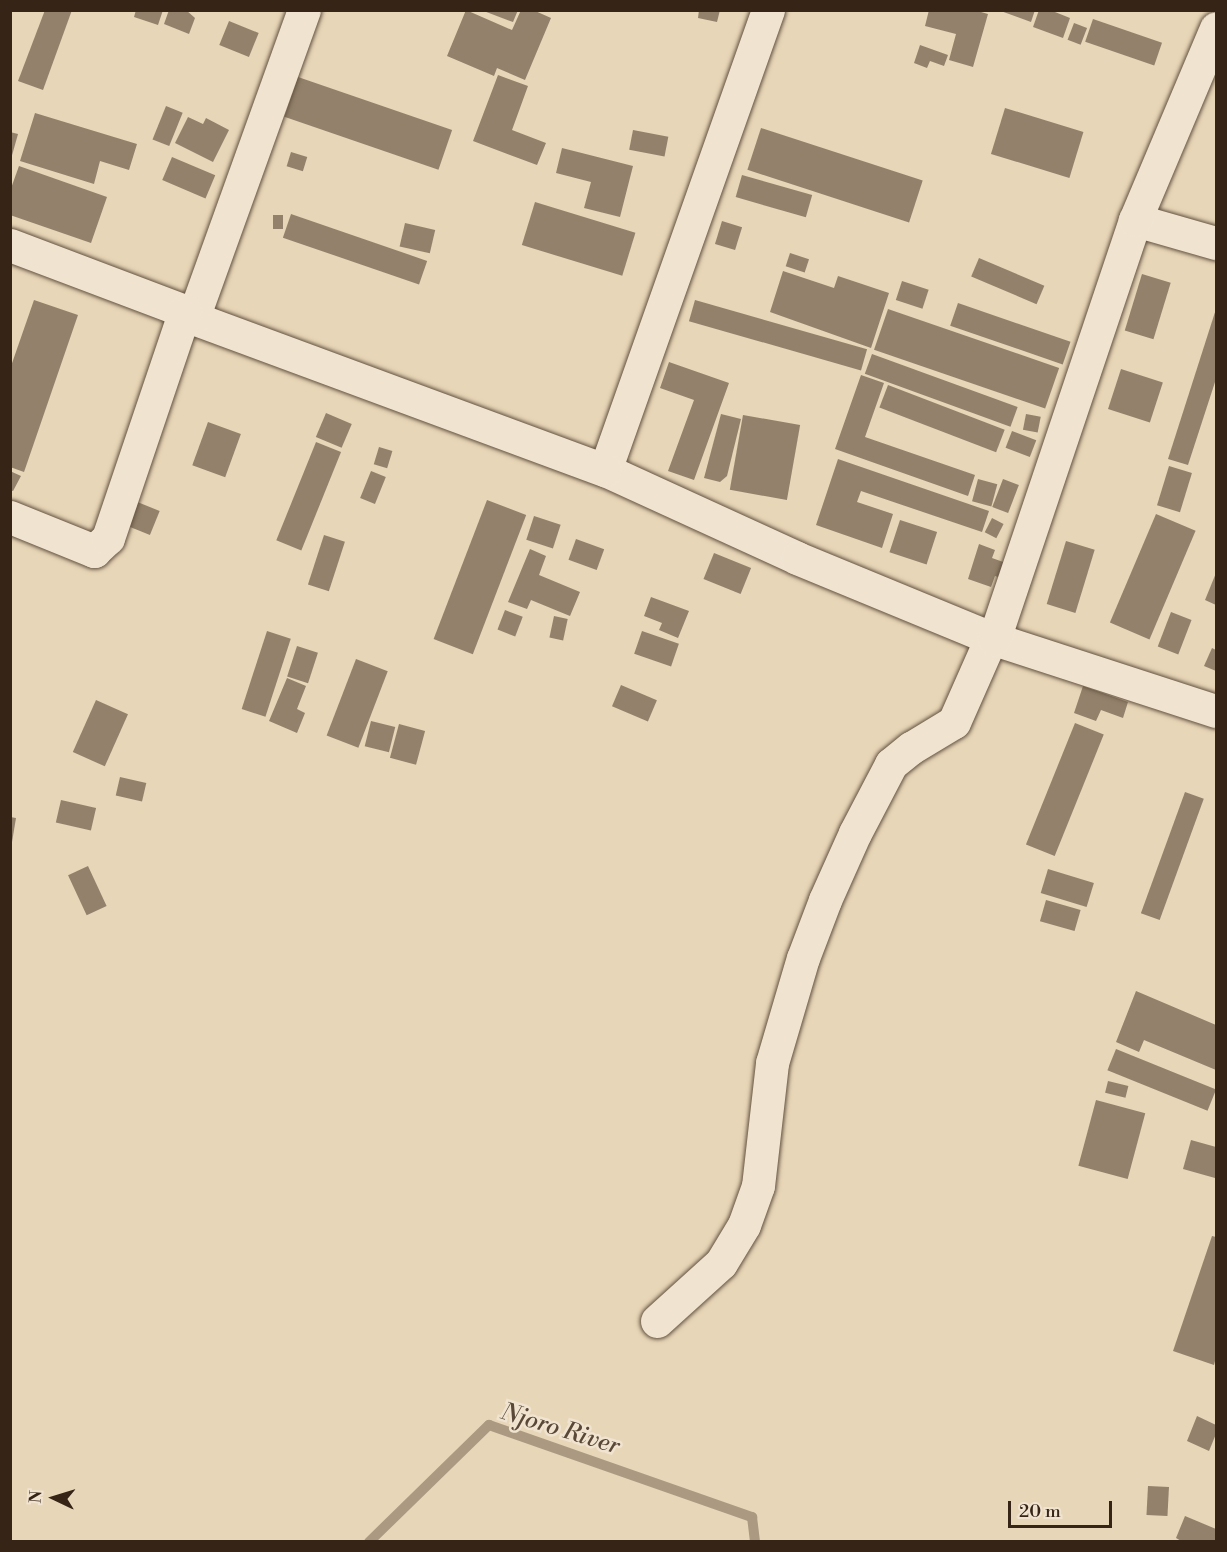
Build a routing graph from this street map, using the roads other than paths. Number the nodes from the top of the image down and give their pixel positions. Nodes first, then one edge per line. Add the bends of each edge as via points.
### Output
1 (304, 10) edge
2 (768, 10) edge
3 (1216, 28) edge
4 (1135, 220) junction
5 (1216, 243) edge
6 (10, 245) edge
7 (189, 315) junction
8 (605, 470) junction
9 (10, 517) edge
10 (994, 639) junction
11 (1216, 711) edge
12 (657, 1321) dead end

1 - 7 street
2 - 8 street
3 - 4 street
4 - 5 street
4 - 10 street
6 - 7 street
7 - 8 street
7 - 9 street via 108,538 94,552
8 - 10 street via 797,558
10 - 11 street
10 - 12 street via 954,722 891,764 855,833 825,900 786,1012 772,1063 758,1186 744,1225 721,1263

